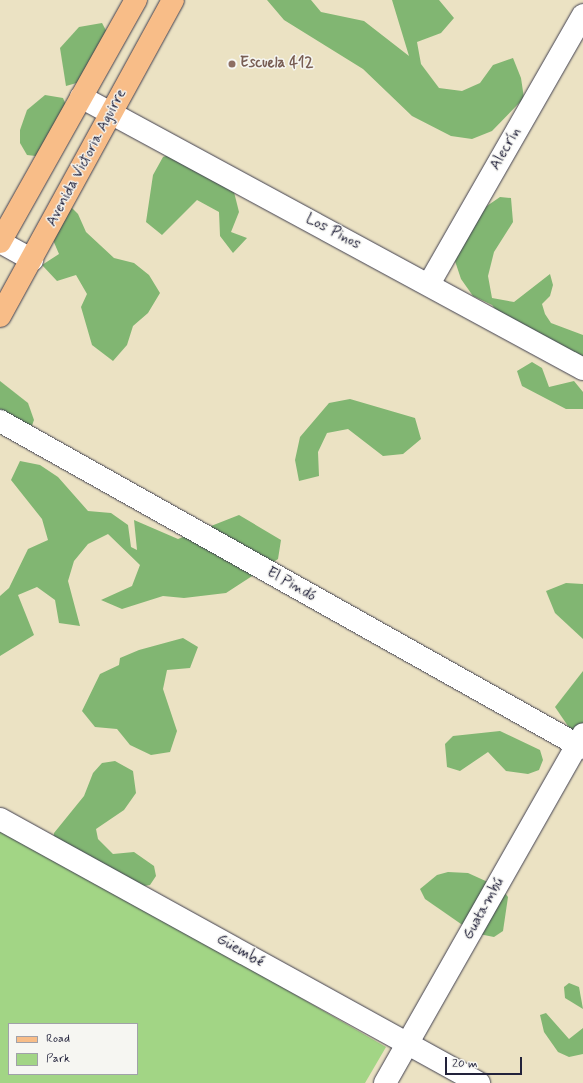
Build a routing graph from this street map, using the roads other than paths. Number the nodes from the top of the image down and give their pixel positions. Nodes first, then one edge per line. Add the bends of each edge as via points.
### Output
1 (136, 0) edge
2 (174, 0) edge
3 (583, 15) edge
4 (81, 97) junction
5 (111, 114) junction
6 (0, 242) edge
7 (32, 260) junction
8 (429, 284) junction
9 (0, 316) edge
10 (583, 369) edge
11 (0, 421) edge
12 (581, 742) edge
13 (0, 819) edge
14 (408, 1043) junction
15 (385, 1083) edge
16 (479, 1083) edge

1 - 4 main road
2 - 5 main road, Avenida Victoria Aguirre
3 - 8 street, Alecrín
4 - 5 street, Los Pinos
4 - 6 main road
5 - 7 main road, Avenida Victoria Aguirre
5 - 8 street, Los Pinos
6 - 7 street
7 - 9 main road, Avenida Victoria Aguirre
8 - 10 street, Los Pinos
11 - 12 street, El Pindó
12 - 14 street, Guatambú
13 - 14 street, Güembé
14 - 15 street, Guatambú
14 - 16 street, Güembé

